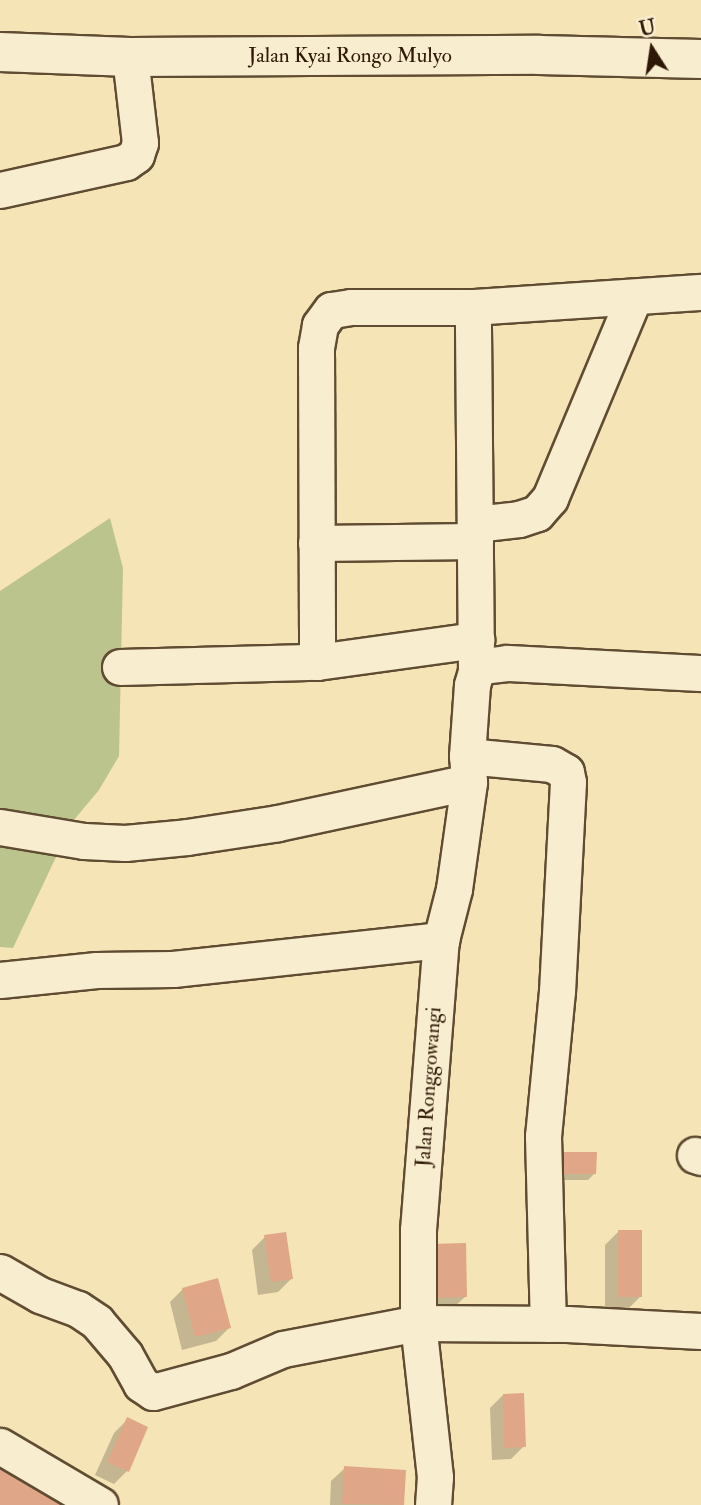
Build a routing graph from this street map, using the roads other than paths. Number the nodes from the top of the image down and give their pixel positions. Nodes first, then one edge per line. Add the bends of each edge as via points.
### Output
1 (0, 52) edge
2 (130, 57) junction
3 (701, 59) edge
4 (0, 190) edge
5 (701, 292) edge
6 (634, 297) junction
7 (473, 307) junction
8 (475, 532) junction
9 (317, 543) junction
10 (476, 656) junction
11 (317, 662) junction
12 (120, 667) dead end
13 (701, 673) edge
14 (468, 769) junction
15 (0, 827) edge
16 (441, 940) junction
17 (0, 980) edge
18 (0, 1272) edge
19 (418, 1323) junction
20 (548, 1324) junction
21 (701, 1331) edge
22 (0, 1446) edge
23 (100, 1505) edge
24 (433, 1505) edge

1 - 2 street, Jalan Kyai Rongo Mulyo
2 - 3 street, Jalan Kyai Rongo Mulyo
2 - 4 street via 140,143 136,155 126,162
5 - 6 street
6 - 7 street
6 - 8 street via 550,498 537,513
7 - 8 street, Jalan Ronggowangi
7 - 9 street via 351,307 331,310 325,316 316,348
8 - 9 street
8 - 10 street, Jalan Ronggowangi
9 - 11 street
10 - 11 street
10 - 13 street via 483,666 507,663
10 - 14 street, Jalan Ronggowangi
11 - 12 street
14 - 15 street via 278,823 162,839 84,841
14 - 16 street, Jalan Ronggowangi via 454,888
14 - 20 street via 552,764 566,772 568,782 558,991 543,1136
16 - 17 street via 173,969 96,970
16 - 19 street, Jalan Ronggowangi via 418,1230
18 - 19 street via 97,1322 125,1355 141,1384 153,1392 231,1371 283,1349
19 - 20 street
19 - 24 street, Jalan Ronggowangi via 435,1476
20 - 21 street
22 - 23 street

